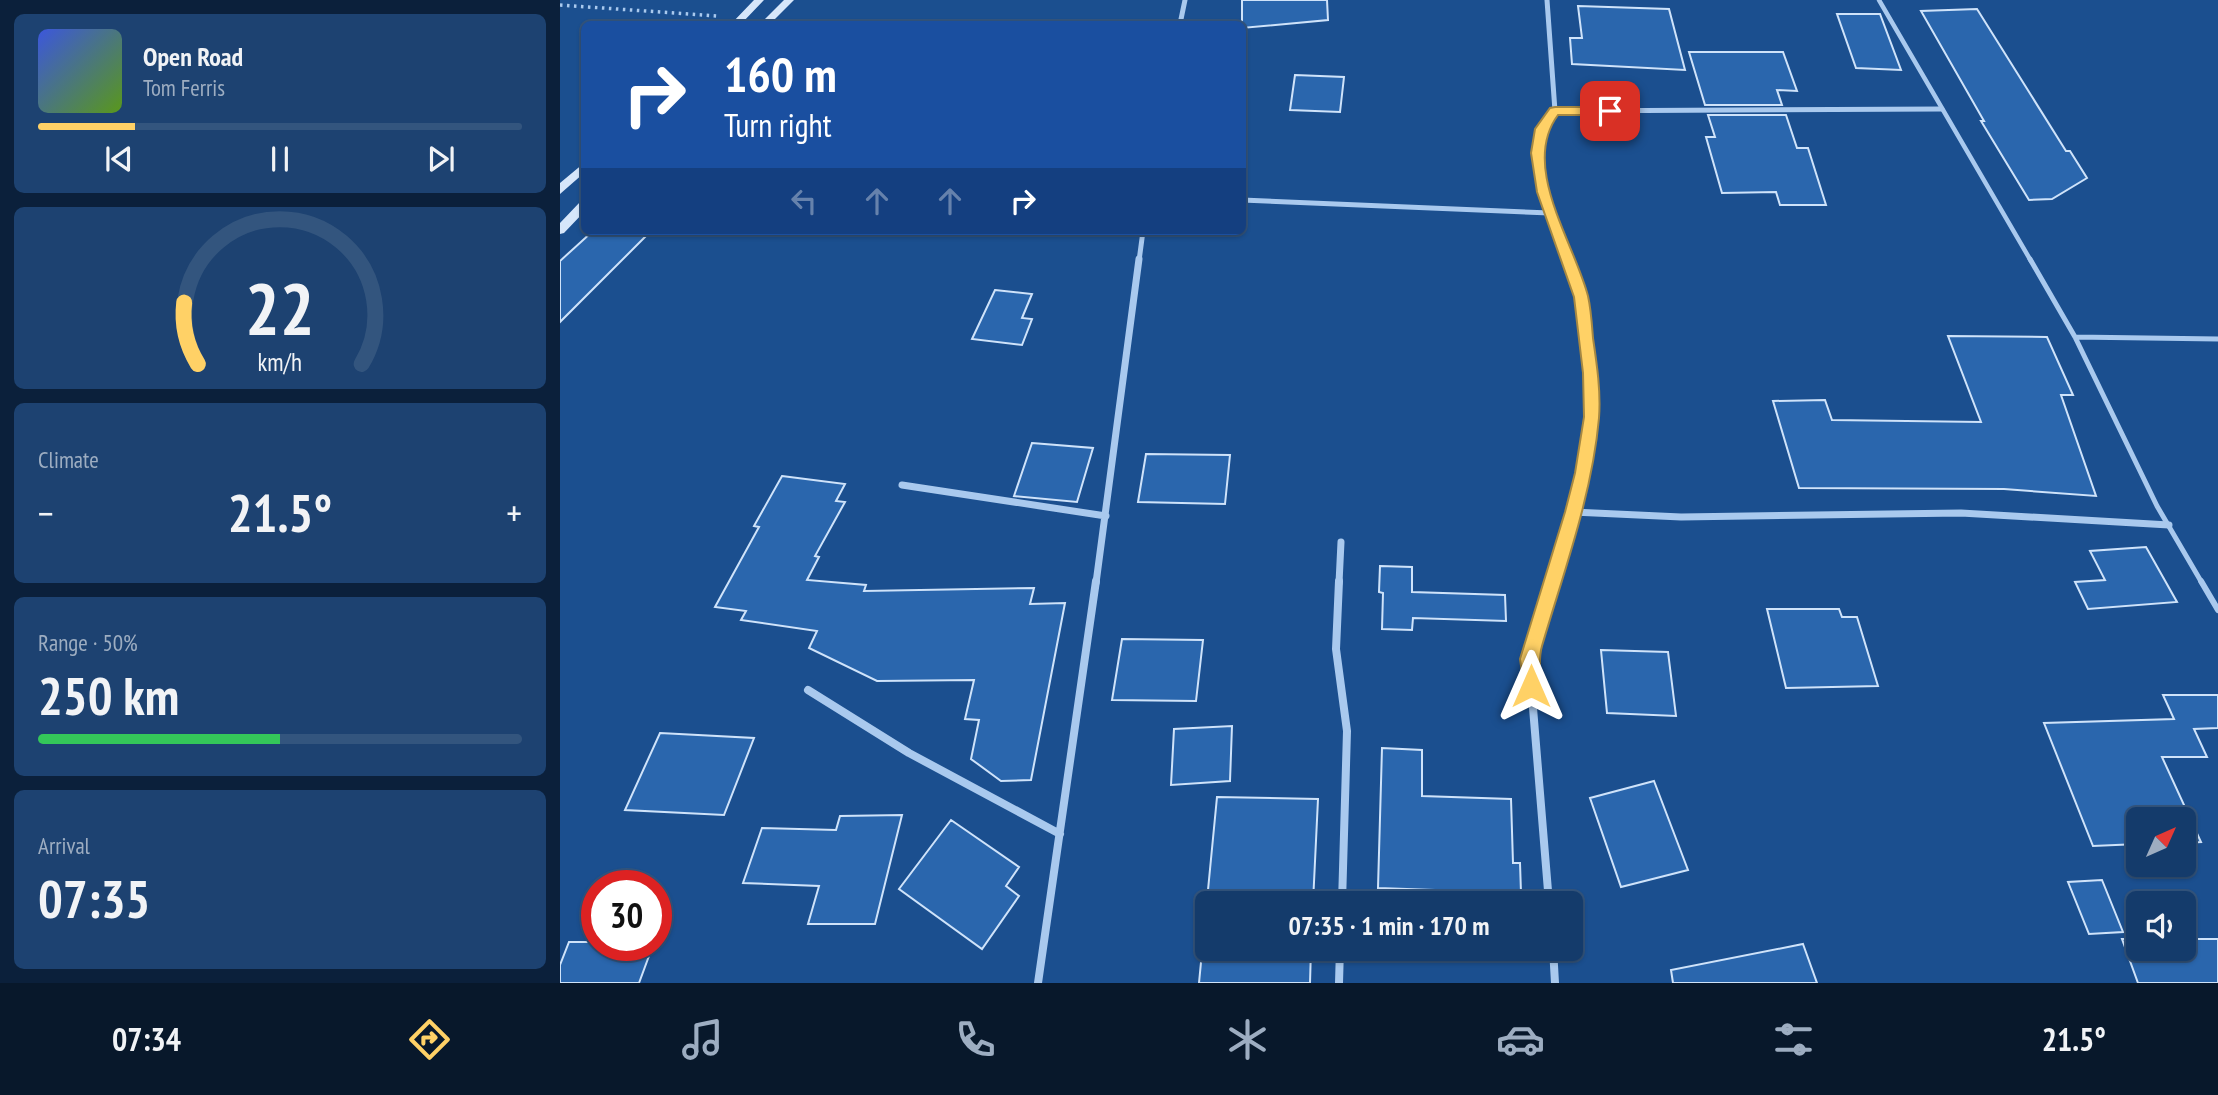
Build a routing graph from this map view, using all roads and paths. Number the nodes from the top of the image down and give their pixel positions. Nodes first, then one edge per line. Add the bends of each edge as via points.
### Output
1 (760, 0) edge
2 (789, 0) edge
3 (1185, 0) edge
4 (1547, 0) edge
5 (1879, 0) edge
6 (560, 5) edge
7 (739, 21) edge
8 (768, 21) edge
9 (1181, 21) edge
10 (1942, 109) junction
11 (1555, 111) junction
12 (581, 170) edge
13 (560, 190) edge
14 (1246, 200) edge
15 (581, 208) edge
16 (1550, 213) junction
17 (560, 230) edge
18 (1142, 235) edge
19 (2075, 337) junction
20 (2218, 339) edge
21 (902, 485) dead end
22 (1573, 512) junction
23 (1106, 516) junction
24 (2169, 525) junction
25 (1341, 542) dead end
26 (2218, 610) edge
27 (808, 690) dead end
28 (1060, 834) junction
29 (1342, 891) edge
30 (1548, 891) edge
31 (1340, 961) edge
32 (1553, 961) edge
33 (1038, 983) edge
34 (1339, 983) edge
35 (1555, 983) edge

1 - 7 main road
2 - 8 main road
3 - 9 street
4 - 11 street
5 - 10 lane
6 - 7 path
10 - 11 street
10 - 19 lane
11 - 16 street via 1542,129 1537,153
12 - 13 main road
14 - 16 street
15 - 17 main road
16 - 22 street via 1581,297 1591,373 1591,417
18 - 23 street
19 - 20 lane
19 - 24 lane
21 - 23 street
22 - 24 street via 1681,517 1961,513
22 - 30 street via 1529,659
23 - 28 street
24 - 26 lane
25 - 29 street via 1336,649 1347,731
27 - 28 street via 909,752
28 - 33 street
31 - 34 street
32 - 35 street

